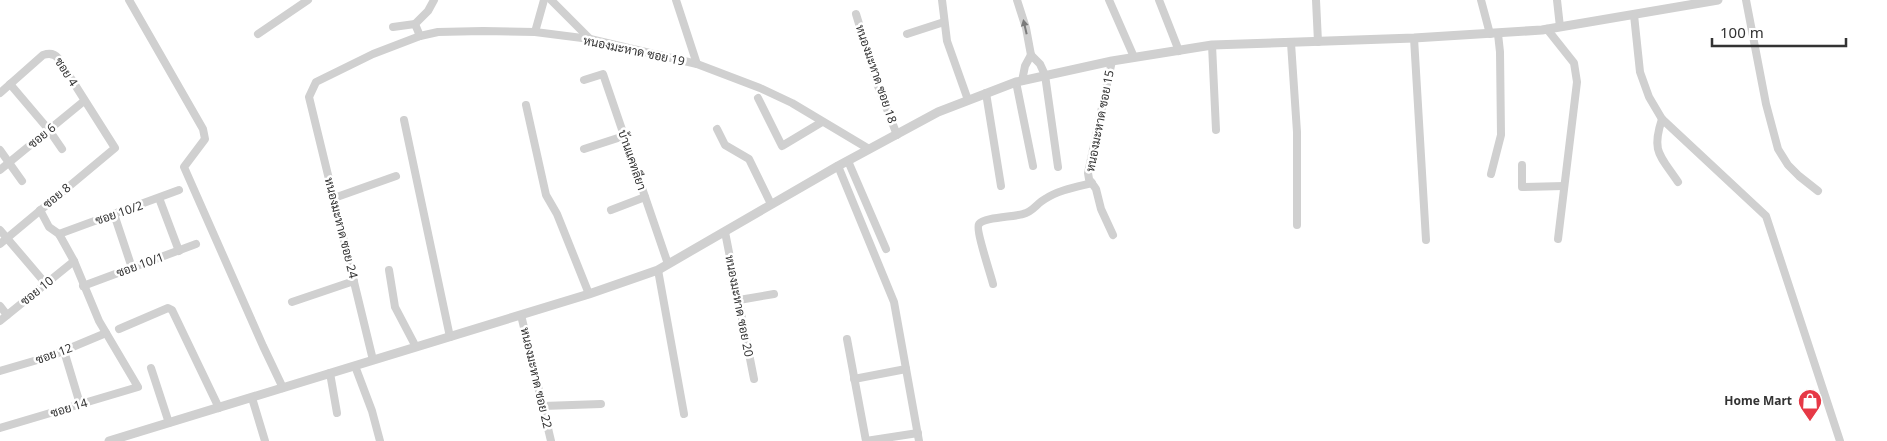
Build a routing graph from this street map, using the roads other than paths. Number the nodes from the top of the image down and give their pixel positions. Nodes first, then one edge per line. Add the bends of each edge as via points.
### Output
1 (128, 0) edge
2 (308, 0) edge
3 (434, 0) edge
4 (544, 0) edge
5 (551, 0) edge
6 (676, 0) edge
7 (942, 0) edge
8 (1017, 0) edge
9 (1109, 0) edge
10 (1159, 0) edge
11 (1316, 0) edge
12 (1481, 0) edge
13 (1556, 0) edge
14 (1718, 0) edge
15 (1746, 0) edge
16 (856, 14) dead end
17 (1634, 15) junction
18 (944, 22) junction
19 (415, 24) junction
20 (393, 27) dead end
21 (1560, 27) junction
22 (1547, 29) junction
23 (535, 32) junction
24 (258, 34) dead end
25 (908, 34) dead end
26 (1494, 34) junction
27 (420, 36) junction
28 (1414, 38) junction
29 (590, 39) junction
30 (1318, 42) junction
31 (1291, 43) junction
32 (1212, 45) junction
33 (1179, 51) junction
34 (1031, 54) junction
35 (1134, 57) junction
36 (1112, 61) junction
37 (697, 64) junction
38 (1046, 75) junction
39 (584, 80) dead end
40 (1019, 81) junction
41 (10, 84) junction
42 (0, 93) edge
43 (986, 93) junction
44 (309, 97) joint
45 (758, 98) dead end
46 (968, 100) junction
47 (84, 101) junction
48 (526, 105) dead end
49 (1662, 119) junction
50 (404, 120) dead end
51 (822, 122) junction
52 (717, 129) dead end
53 (49, 130) junction
54 (1216, 130) dead end
55 (896, 135) junction
56 (624, 136) junction
57 (115, 148) joint
58 (62, 149) dead end
59 (584, 149) dead end
60 (868, 149) junction
61 (0, 150) edge
62 (848, 161) junction
63 (10, 162) junction
64 (1522, 165) dead end
65 (838, 166) junction
66 (1033, 166) dead end
67 (1058, 167) dead end
68 (0, 170) edge
69 (1491, 174) dead end
70 (396, 176) dead end
71 (22, 181) dead end
72 (1678, 182) dead end
73 (1092, 183) junction
74 (1001, 186) dead end
75 (1564, 186) junction
76 (179, 190) dead end
77 (1818, 191) dead end
78 (645, 197) junction
79 (159, 198) junction
80 (334, 198) junction
81 (772, 204) junction
82 (40, 210) junction
83 (611, 210) dead end
84 (114, 214) junction
85 (1297, 225) dead end
86 (0, 230) edge
87 (725, 232) junction
88 (59, 234) junction
89 (1113, 235) dead end
90 (7, 238) junction
91 (1558, 239) dead end
92 (1426, 240) dead end
93 (0, 244) edge
94 (196, 244) dead end
95 (886, 249) dead end
96 (179, 251) junction
97 (74, 262) junction
98 (668, 264) junction
99 (132, 268) junction
100 (389, 270) dead end
101 (658, 270) junction
102 (354, 281) junction
103 (46, 284) junction
104 (993, 284) dead end
105 (83, 286) junction
106 (589, 294) junction
107 (774, 294) dead end
108 (739, 300) junction
109 (292, 302) dead end
110 (0, 306) edge
111 (521, 314) junction
112 (7, 315) junction
113 (0, 321) edge
114 (119, 329) dead end
115 (106, 333) junction
116 (450, 337) junction
117 (846, 339) dead end
118 (416, 347) junction
119 (64, 351) junction
120 (373, 360) junction
121 (356, 366) junction
122 (151, 368) dead end
123 (906, 369) junction
124 (0, 371) edge
125 (330, 373) junction
126 (854, 379) junction
127 (754, 380) dead end
128 (283, 388) junction
129 (252, 398) junction
130 (80, 404) junction
131 (601, 404) dead end
132 (543, 406) junction
133 (219, 408) junction
134 (337, 413) dead end
135 (684, 414) dead end
136 (168, 423) junction
137 (0, 428) edge
138 (918, 437) edge
139 (109, 441) edge
140 (265, 441) edge
141 (380, 441) edge
142 (551, 441) edge
143 (866, 441) edge
144 (1840, 441) edge

1 - 128 street via 203,129 205,139 184,167
2 - 24 street
3 - 19 street
4 - 23 street
5 - 29 street
6 - 37 street
7 - 18 street
34 -> 8 street
9 - 35 street
10 - 33 street
11 - 30 street
12 - 26 street
13 - 21 street
14 - 17 street
15 - 77 street via 1778,149 1788,165
16 - 55 street, หนองมะหาด ซอย 18
17 - 21 street
17 - 49 street via 1640,72
18 - 25 street
18 - 46 street
19 - 20 street
19 - 27 street
21 - 22 street
22 - 26 street
22 - 75 street via 1574,63 1576,71
23 - 27 street, หนองมะหาด ซอย 19 via 438,32
23 - 29 street, หนองมะหาด ซอย 19
26 - 28 street
26 - 69 street via 1500,52 1501,135
27 - 44 street, หนองมะหาด ซอย 19 via 373,54 316,82
28 - 30 street
28 - 92 street
29 - 37 street, หนองมะหาด ซอย 19
30 - 31 street
31 - 32 street
31 - 85 street via 1297,132
32 - 33 street
32 - 54 street
33 - 35 street
34 - 38 street
34 - 40 street
35 - 36 street
36 - 38 street
36 - 73 street, หนองมะหาด ซอย 15 via 1089,164 1088,177
37 - 51 street, หนองมะหาด ซอย 19 via 760,88
38 - 40 street
38 - 67 street
39 - 56 street, บ้านแคทลียา via 603,74
40 - 43 street
40 - 66 street
41 - 42 street, ซอย 4
41 - 47 street, ซอย 4 via 43,55 51,53 58,58
41 - 53 street
43 - 46 street
43 - 74 street
44 - 80 street, หนองมะหาด ซอย 24
45 - 51 street via 782,146
46 - 55 street
47 - 53 street, ซอย 6
47 - 57 street, ซอย 4
48 - 106 street via 546,195 557,214
49 - 72 street via 1656,144
49 - 144 street via 1766,216
50 - 116 street
51 - 60 street, หนองมะหาด ซอย 19
52 - 81 street via 725,145 749,159
53 - 58 street
53 - 63 street, ซอย 6
55 - 60 street
56 - 59 street
56 - 78 street, บ้านแคทลียา
57 - 82 street, ซอย 8
60 - 62 street
61 - 63 street
62 - 65 street
62 - 95 street
63 - 68 street, ซอย 6
63 - 71 street
64 - 75 street via 1522,187
65 - 81 street
65 - 123 street via 891,293
70 - 80 street
73 - 89 street, หนองมะหาด ซอย 15
73 - 104 street via 1052,195 1028,213 979,224
75 - 91 street
76 - 79 street, ซอย 10/2
78 - 83 street
78 - 98 street, บ้านแคทลียา
79 - 84 street, ซอย 10/2
79 - 96 street
80 - 102 street, หนองมะหาด ซอย 24
81 - 87 street
82 - 88 street via 49,227
82 - 90 street, ซอย 8
84 - 88 street, ซอย 10/2
84 - 99 street
86 - 90 street
87 - 98 street
87 - 108 street, หนองมะหาด ซอย 20
88 - 97 street
90 - 93 street, ซอย 8
90 - 103 street
94 - 96 street, ซอย 10/1
96 - 99 street, ซอย 10/1
97 - 103 street, ซอย 10
97 - 105 street
98 - 101 street
99 - 105 street, ซอย 10/1
100 - 118 street via 395,307
101 - 106 street
101 - 135 street
102 - 109 street
102 - 120 street, หนองมะหาด ซอย 24
103 - 112 street, ซอย 10
105 - 115 street
106 - 111 street
107 - 108 street
108 - 127 street, หนองมะหาด ซอย 20
110 - 112 street
111 - 116 street
111 - 132 street, หนองมะหาด ซอย 22
112 - 113 street, ซอย 10
114 - 133 street via 168,308 172,310
115 - 119 street, ซอย 12
115 - 130 street, ซอย 14 via 138,387
116 - 118 street
117 - 126 street
118 - 120 street
119 - 124 street, ซอย 12
119 - 130 street
120 - 121 street
121 - 125 street
121 - 141 street
122 - 136 street
123 - 126 street
123 - 138 street
125 - 128 street
125 - 134 street
126 - 143 street
128 - 129 street
129 - 133 street
129 - 140 street
130 - 137 street, ซอย 14
131 - 132 street
132 - 142 street, หนองมะหาด ซอย 22
133 - 136 street
136 - 139 street
138 - 143 street

